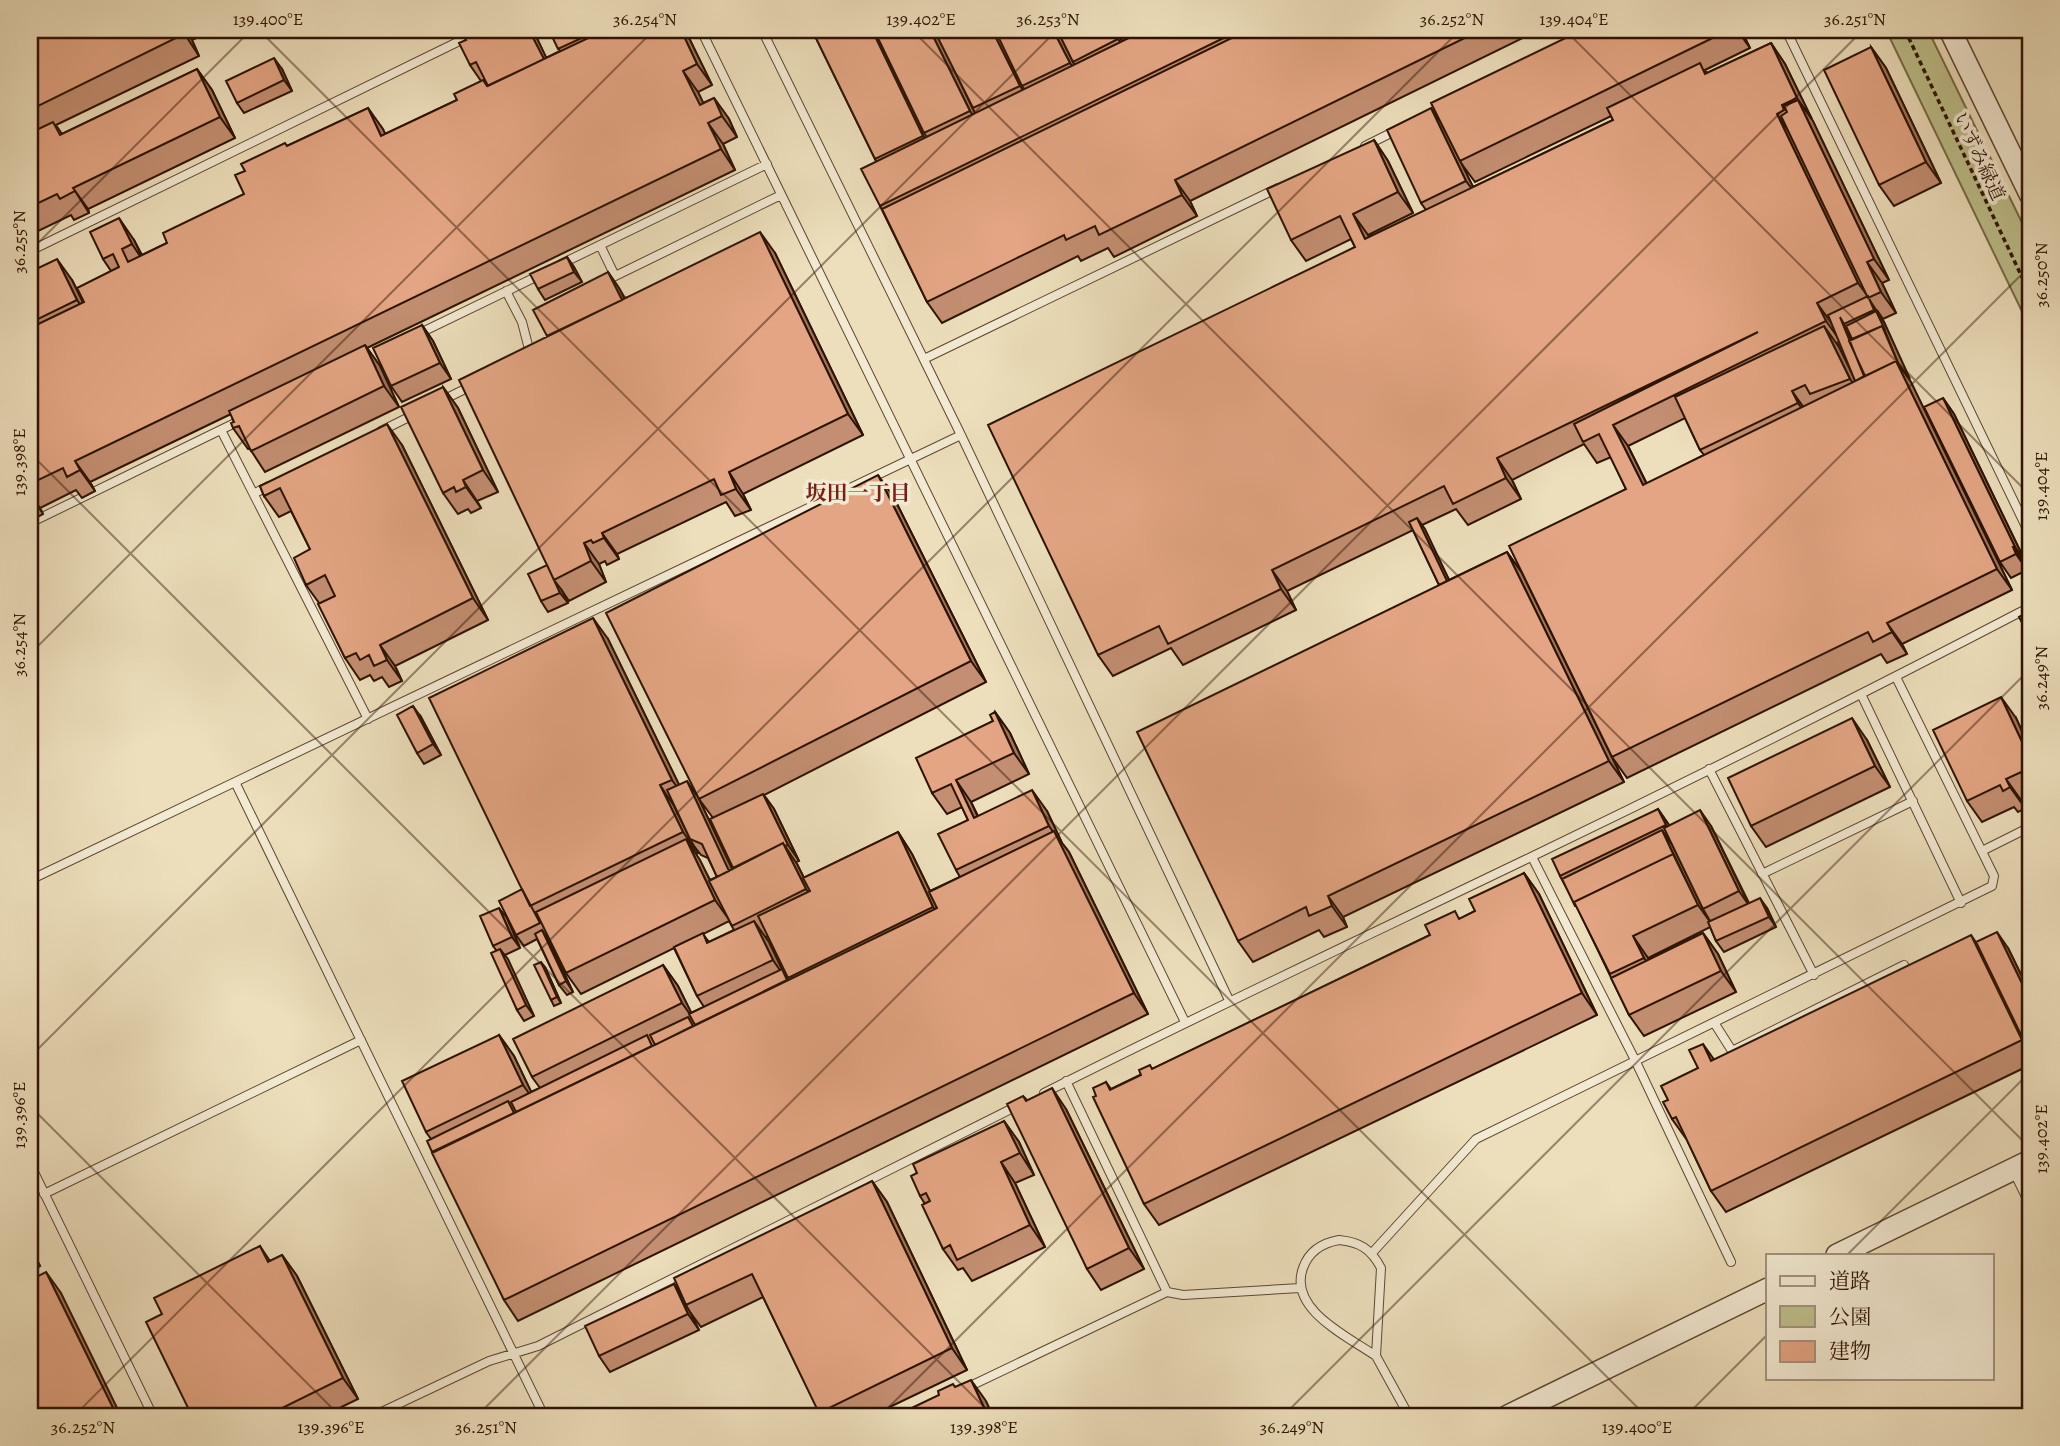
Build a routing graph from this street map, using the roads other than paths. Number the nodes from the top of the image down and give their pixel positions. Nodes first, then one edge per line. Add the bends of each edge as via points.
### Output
1 (482, 30) edge
2 (701, 30) edge
3 (762, 30) edge
4 (1786, 30) edge
5 (1950, 30) edge
6 (1407, 125) edge
7 (1358, 149) edge
8 (767, 164) junction
9 (1283, 185) edge
10 (2030, 194) edge
11 (781, 195) junction
12 (600, 245) junction
13 (30, 251) edge
14 (615, 276) junction
15 (592, 288) edge
16 (506, 291) junction
17 (534, 316) edge
18 (522, 321) junction
19 (407, 340) edge
20 (924, 359) junction
21 (519, 362) edge
22 (483, 380) edge
23 (435, 404) edge
24 (423, 410) edge
25 (246, 418) edge
26 (221, 430) junction
27 (375, 434) edge
28 (961, 435) junction
29 (911, 459) junction
30 (279, 482) edge
31 (255, 494) junction
32 (30, 523) edge
33 (2030, 535) edge
34 (2030, 607) edge
35 (1896, 677) junction
36 (1861, 694) junction
37 (368, 719) junction
38 (1709, 769) junction
39 (235, 782) junction
40 (1913, 801) junction
41 (2030, 827) edge
42 (1982, 851) junction
43 (1532, 857) junction
44 (1762, 874) junction
45 (30, 880) edge
46 (1961, 903) junction
47 (1904, 965) edge
48 (1814, 975) junction
49 (1229, 1000) junction
50 (1185, 1022) junction
51 (1715, 1024) junction
52 (361, 1040) junction
53 (1732, 1051) junction
54 (1636, 1062) junction
55 (1739, 1062) edge
56 (1066, 1082) junction
57 (1665, 1097) edge
58 (1655, 1102) junction
59 (30, 1164) edge
60 (2022, 1165) edge
61 (44, 1194) junction
62 (2030, 1205) edge
63 (1372, 1253) junction
64 (1839, 1254) edge
65 (1731, 1262) dead end
66 (1300, 1288) junction
67 (1766, 1290) edge
68 (1167, 1292) junction
69 (514, 1354) junction
70 (1376, 1356) junction
71 (953, 1395) edge
72 (153, 1416) edge
73 (373, 1416) edge
74 (544, 1416) edge
75 (1409, 1416) edge
76 (1508, 1416) edge

1 - 13 lane
2 - 8 lane
3 - 20 lane
4 - 33 lane
5 - 10 street
6 - 7 lane
8 - 11 lane
8 - 12 lane
9 - 20 lane
11 - 14 lane
11 - 29 lane
12 - 14 lane
12 - 16 lane
14 - 15 lane
16 - 18 lane
16 - 19 lane
17 - 18 lane
18 - 21 lane via 531,356
20 - 28 lane
22 - 23 lane
24 - 27 lane
25 - 26 lane
26 - 31 lane
26 - 32 lane
28 - 29 lane
28 - 49 lane
29 - 37 lane
29 - 50 lane
30 - 31 lane
31 - 37 lane
34 - 35 lane
35 - 36 lane
35 - 42 lane
36 - 38 lane
36 - 40 lane
37 - 39 lane
38 - 43 lane
38 - 44 lane
39 - 45 lane
39 - 52 lane
40 - 44 lane
40 - 46 lane
41 - 42 lane
42 - 46 lane via 1994,876 1992,887
43 - 49 lane
43 - 54 lane
44 - 48 lane
46 - 48 lane
47 - 53 lane
48 - 51 lane
49 - 50 lane
50 - 56 lane
51 - 53 lane
51 - 54 lane
52 - 61 lane
52 - 69 lane
53 - 55 lane
54 - 58 lane
54 - 63 lane via 1476,1139
56 - 68 lane
56 - 69 lane
57 - 58 lane
58 - 65 lane
59 - 61 lane
60 - 62 lane
60 - 64 street
61 - 72 lane
63 - 66 lane via 1353,1241 1326,1243 1305,1261
63 - 70 lane via 1381,1268
66 - 68 lane
66 - 70 lane via 1313,1312
67 - 76 street
68 - 71 lane
69 - 73 lane via 489,1361
69 - 74 lane
70 - 75 lane

